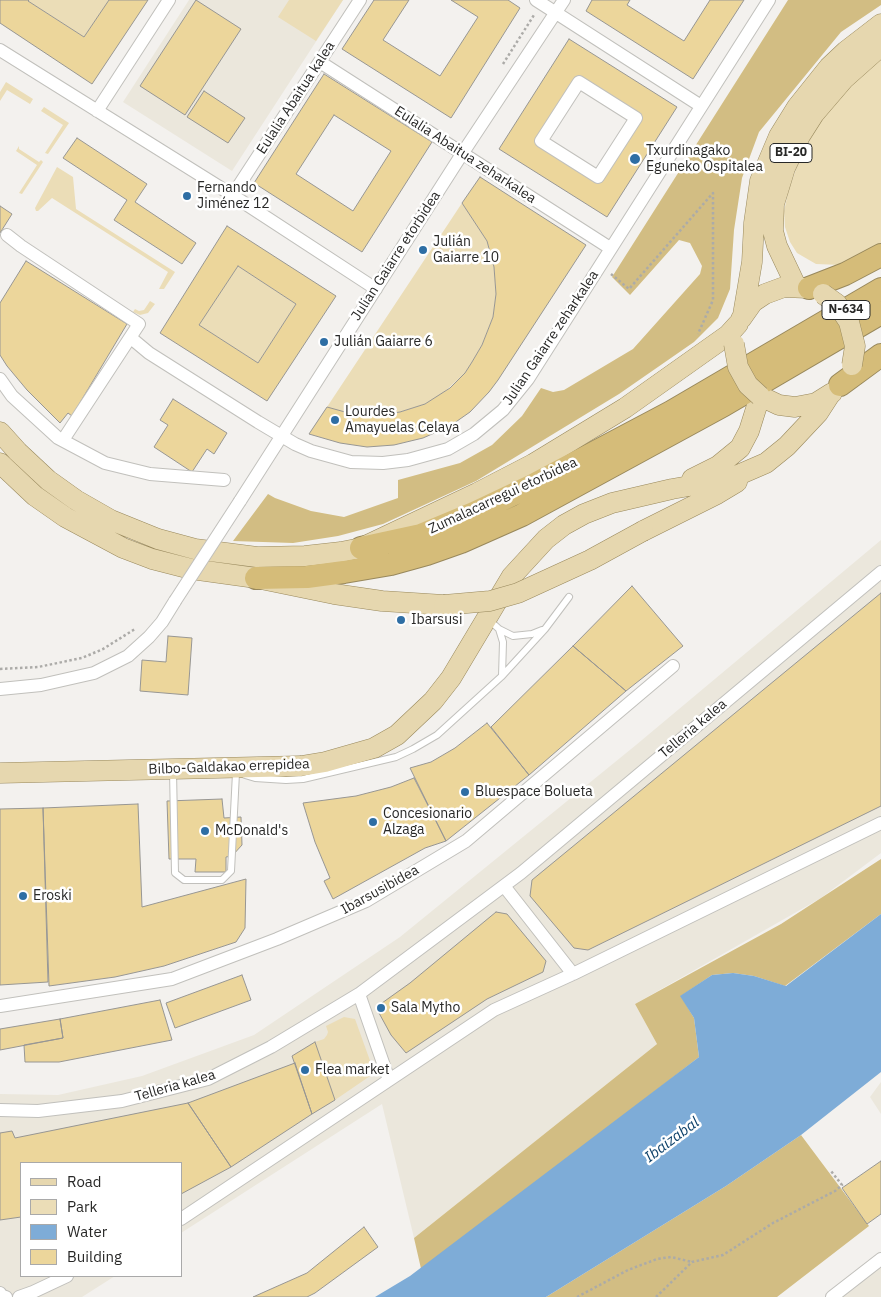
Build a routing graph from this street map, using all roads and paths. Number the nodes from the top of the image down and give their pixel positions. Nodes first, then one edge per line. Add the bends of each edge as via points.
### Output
1 (169, 0) edge
2 (360, 0) edge
3 (536, 0) edge
4 (564, 0) edge
5 (769, 0) edge
6 (556, 13) junction
7 (881, 24) edge
8 (881, 46) edge
9 (1, 53) edge
10 (320, 62) junction
11 (701, 106) junction
12 (97, 111) junction
13 (541, 141) joint
14 (462, 154) junction
15 (232, 196) junction
16 (7, 235) dead end
17 (610, 248) junction
18 (881, 255) edge
19 (600, 265) junction
20 (376, 289) junction
21 (809, 289) junction
22 (881, 289) edge
23 (881, 313) edge
24 (740, 319) junction
25 (131, 338) junction
26 (817, 340) junction
27 (694, 342) dead end
28 (881, 355) edge
29 (0, 379) edge
30 (835, 391) junction
31 (760, 396) junction
32 (0, 432) edge
33 (282, 436) junction
34 (62, 440) junction
35 (766, 463) junction
36 (1, 465) edge
37 (224, 480) dead end
38 (672, 489) junction
39 (361, 548) junction
40 (881, 572) edge
41 (256, 578) junction
42 (569, 598) dead end
43 (493, 623) junction
44 (140, 626) dead end
45 (545, 629) junction
46 (673, 666) dead end
47 (0, 669) edge
48 (502, 676) junction
49 (0, 689) edge
50 (173, 769) junction
51 (229, 771) junction
52 (0, 773) edge
53 (881, 823) edge
54 (504, 886) junction
55 (573, 974) junction
56 (359, 994) junction
57 (0, 1006) edge
58 (389, 1080) junction
59 (0, 1110) edge
60 (831, 1171) dead end
61 (182, 1218) edge
62 (881, 1259) edge
63 (692, 1262) junction
64 (65, 1277) edge
65 (0, 1293) edge
66 (6, 1297) edge
67 (18, 1297) edge
68 (577, 1297) edge
69 (656, 1297) edge
70 (832, 1297) edge

1 - 12 street
2 - 10 street, Eulalia Abaitua kalea
3 - 6 street
4 - 6 street, Julian Gaiarre etorbidea
5 - 11 street
6 - 11 street
6 - 14 street, Julian Gaiarre etorbidea
7 - 24 main road, BI-20 via 829,67 779,136 760,181 752,262
8 - 21 main road, BI-20 via 844,79 814,114 785,168 774,204 777,246
9 - 12 street
10 - 14 street, Eulalia Abaitua zeharkalea
10 - 15 street, Eulalia Abaitua kalea
11 - 17 street
12 - 15 street
13 - 13 street via 579,82 636,118 598,177
14 - 17 street, Eulalia Abaitua zeharkalea
14 - 20 street, Julian Gaiarre etorbidea
15 - 20 street
16 - 25 street via 139,324
17 - 19 street
18 - 21 highway, N-634
19 - 27 path via 629,289 713,193 714,300
19 - 33 street, Julian Gaiarre zeharkalea via 528,379 503,410 474,434 448,449 408,460 364,464 312,451
20 - 33 street, Julian Gaiarre etorbidea
21 - 24 main road via 784,287 765,294 753,302
21 - 30 main road, bridge via 837,304 849,322 855,346 852,365
22 - 26 highway, Zumalacarregui etorbidea / N-634
23 - 26 highway, Zumalacarregui etorbidea / N-634
24 - 31 main road, bridge via 734,344 738,367 748,385
24 - 39 main road via 728,335 626,408 477,493
25 - 33 street, Julian Gaiarre zeharkalea
25 - 34 street
26 - 39 highway, Zumalacarregui etorbidea via 474,513 421,535
26 - 41 highway, Zumalacarregui etorbidea via 724,406 522,514 461,542 427,554 363,569 307,577
28 - 30 highway
29 - 34 street via 12,396
30 - 31 main road via 816,403 794,406
30 - 35 main road, Bilbo-Galdakao errepidea via 787,446
31 - 38 main road, Bilbo-Galdakao errepidea via 740,448 718,466
32 - 39 main road, Zumalacarregui etorbidea via 48,480 76,500 111,520 158,539 195,549 257,557 305,556
33 - 49 street, Julian Gaiarre etorbidea, bridge via 158,627 128,656 94,673 41,685
34 - 37 street via 105,463 150,474
35 - 38 main road, Bilbo-Galdakao errepidea via 729,479
35 - 41 main road, bridge via 716,494 590,560 518,593 490,601 444,605 382,601
36 - 41 main road, Zumalacarregui etorbidea via 35,496 65,517 123,548 191,569
38 - 43 main road, Bilbo-Galdakao errepidea via 612,503 564,525 546,539 512,576
40 - 54 street, Telleria kalea
42 - 45 lane
43 - 45 lane via 513,636
43 - 48 lane via 503,642
43 - 51 main road, Bilbo-Galdakao errepidea via 433,701 396,735 374,748 325,762
44 - 47 path via 82,658 38,667
45 - 48 lane
46 - 57 street, Ibarsusibidea via 466,841 366,901 172,979
48 - 51 lane via 437,734 396,757 294,780 255,778
50 - 51 main road, Bilbo-Galdakao errepidea
50 - 51 lane via 175,873 184,880 222,880 231,871
50 - 52 main road, Bilbo-Galdakao errepidea
53 - 55 street
54 - 55 street
54 - 56 street, Telleria kalea
55 - 58 street via 494,1010
56 - 58 street
56 - 59 street, Telleria kalea via 271,1047 208,1079 122,1101 38,1111
58 - 61 street
60 - 63 path via 842,1185 835,1191 773,1223 723,1255
62 - 70 street
63 - 68 path via 670,1257 657,1259 628,1270
63 - 69 path
64 - 67 street
65 - 66 street

